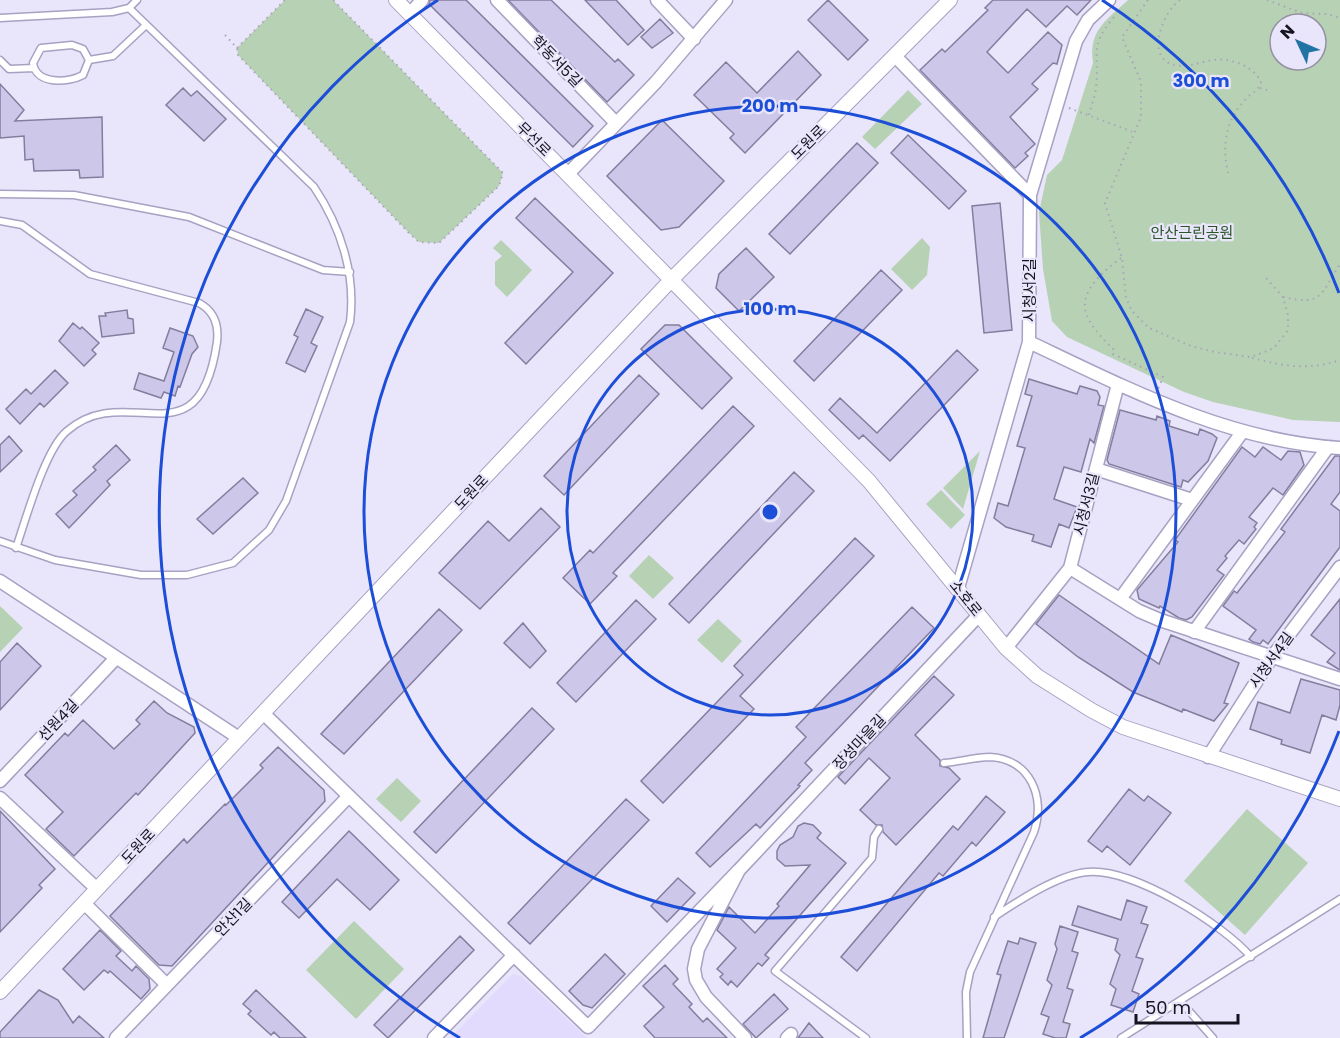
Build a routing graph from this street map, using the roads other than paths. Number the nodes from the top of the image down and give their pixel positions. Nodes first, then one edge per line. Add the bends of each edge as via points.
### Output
1 (137, 0) edge
2 (396, 0) edge
3 (422, 0) edge
4 (497, 0) edge
5 (657, 0) edge
6 (726, 0) edge
7 (950, 0) edge
8 (1106, 2) edge
9 (129, 8) junction
10 (410, 14) junction
11 (0, 18) edge
12 (146, 25) junction
13 (694, 39) junction
14 (895, 56) junction
15 (0, 60) edge
16 (89, 60) junction
17 (34, 68) junction
18 (616, 123) junction
19 (568, 174) junction
20 (0, 194) edge
21 (1030, 195) junction
22 (0, 221) edge
23 (350, 272) junction
24 (672, 279) junction
25 (1029, 342) junction
26 (1118, 384) junction
27 (1243, 431) junction
28 (1334, 447) edge
29 (1096, 469) junction
30 (1192, 500) junction
31 (0, 542) edge
32 (16, 548) junction
33 (1340, 567) edge
34 (1070, 568) junction
35 (0, 581) edge
36 (958, 588) junction
37 (1120, 599) junction
38 (979, 615) junction
39 (1194, 632) junction
40 (1006, 648) junction
41 (1272, 657) junction
42 (116, 658) junction
43 (1340, 679) edge
44 (263, 713) junction
45 (240, 738) junction
46 (1208, 757) junction
47 (944, 764) dead end
48 (0, 781) edge
49 (349, 796) junction
50 (0, 798) edge
51 (1340, 799) edge
52 (879, 829) dead end
53 (738, 870) junction
54 (97, 889) junction
55 (1340, 899) edge
56 (84, 903) junction
57 (994, 917) junction
58 (514, 955) junction
59 (1251, 957) junction
60 (167, 985) junction
61 (0, 992) edge
62 (1181, 1002) junction
63 (116, 1038) edge
64 (434, 1038) edge
65 (745, 1038) edge
66 (866, 1038) edge
67 (967, 1038) edge
68 (1121, 1038) edge
69 (1213, 1038) edge

1 - 9 lane
2 - 10 street, 무선로
3 - 10 street
4 - 18 street, 학동서5길
5 - 13 street
6 - 13 street
7 - 14 street, 도원로
8 - 21 street, 시청서2길 via 1088,20 1076,41
9 - 11 lane
9 - 12 lane
10 - 19 street, 무선로
12 - 16 lane via 117,53
12 - 23 lane via 314,187 334,224
13 - 18 street
14 - 21 street
14 - 24 street, 도원로
15 - 17 lane via 9,69
16 - 17 lane via 81,77 46,80
16 - 17 lane via 78,46 45,47 34,57
18 - 19 street
19 - 24 street, 무선로
20 - 23 lane via 74,195 189,217 323,270
21 - 25 street, 시청서2길
22 - 32 lane via 22,225 90,274 193,300 210,310 218,335 208,376 197,400 188,408 151,415 104,411 92,414 65,432 51,454
23 - 32 lane via 350,322 298,472 269,530 242,556 233,563 201,573 169,576 80,566
24 - 36 street, 소호로 via 869,481
24 - 44 street, 도원로
25 - 26 street
25 - 36 street, 시청서2길
26 - 27 street via 1173,409
26 - 29 street, 시청서3길
27 - 28 street
27 - 30 street
28 - 39 street
29 - 30 street
29 - 34 street, 시청서3길
30 - 37 street
31 - 32 lane
33 - 41 street, 시청서4길
34 - 37 street
34 - 40 street
35 - 42 street
36 - 38 street, 소호로
37 - 39 street
38 - 40 street, 소호로
38 - 53 street, 장성마을길
39 - 41 street
40 - 46 street, 소호로 via 1037,676 1091,710 1123,727
41 - 43 street
41 - 46 street, 시청서4길
42 - 45 street
42 - 48 street, 선원4길
44 - 45 street, 도원로
44 - 49 street
45 - 54 street, 도원로
46 - 51 street, 소호로
47 - 57 lane via 986,757 1002,759 1023,770 1036,792 1037,823
49 - 58 street
49 - 60 street, 안산1길
50 - 54 street
52 - 66 lane via 874,837 873,858 775,971
53 - 58 street, 장성마을길 via 588,1027
53 - 65 street, 장성마을길 via 698,950 694,969 706,997
54 - 56 street, 도원로
55 - 59 lane
56 - 60 street
56 - 61 street, 도원로
57 - 59 lane via 1064,879 1096,872 1156,889 1239,942
57 - 67 lane via 970,972 966,992
58 - 64 street
59 - 62 lane
60 - 63 street, 안산1길
62 - 68 lane
62 - 69 lane

